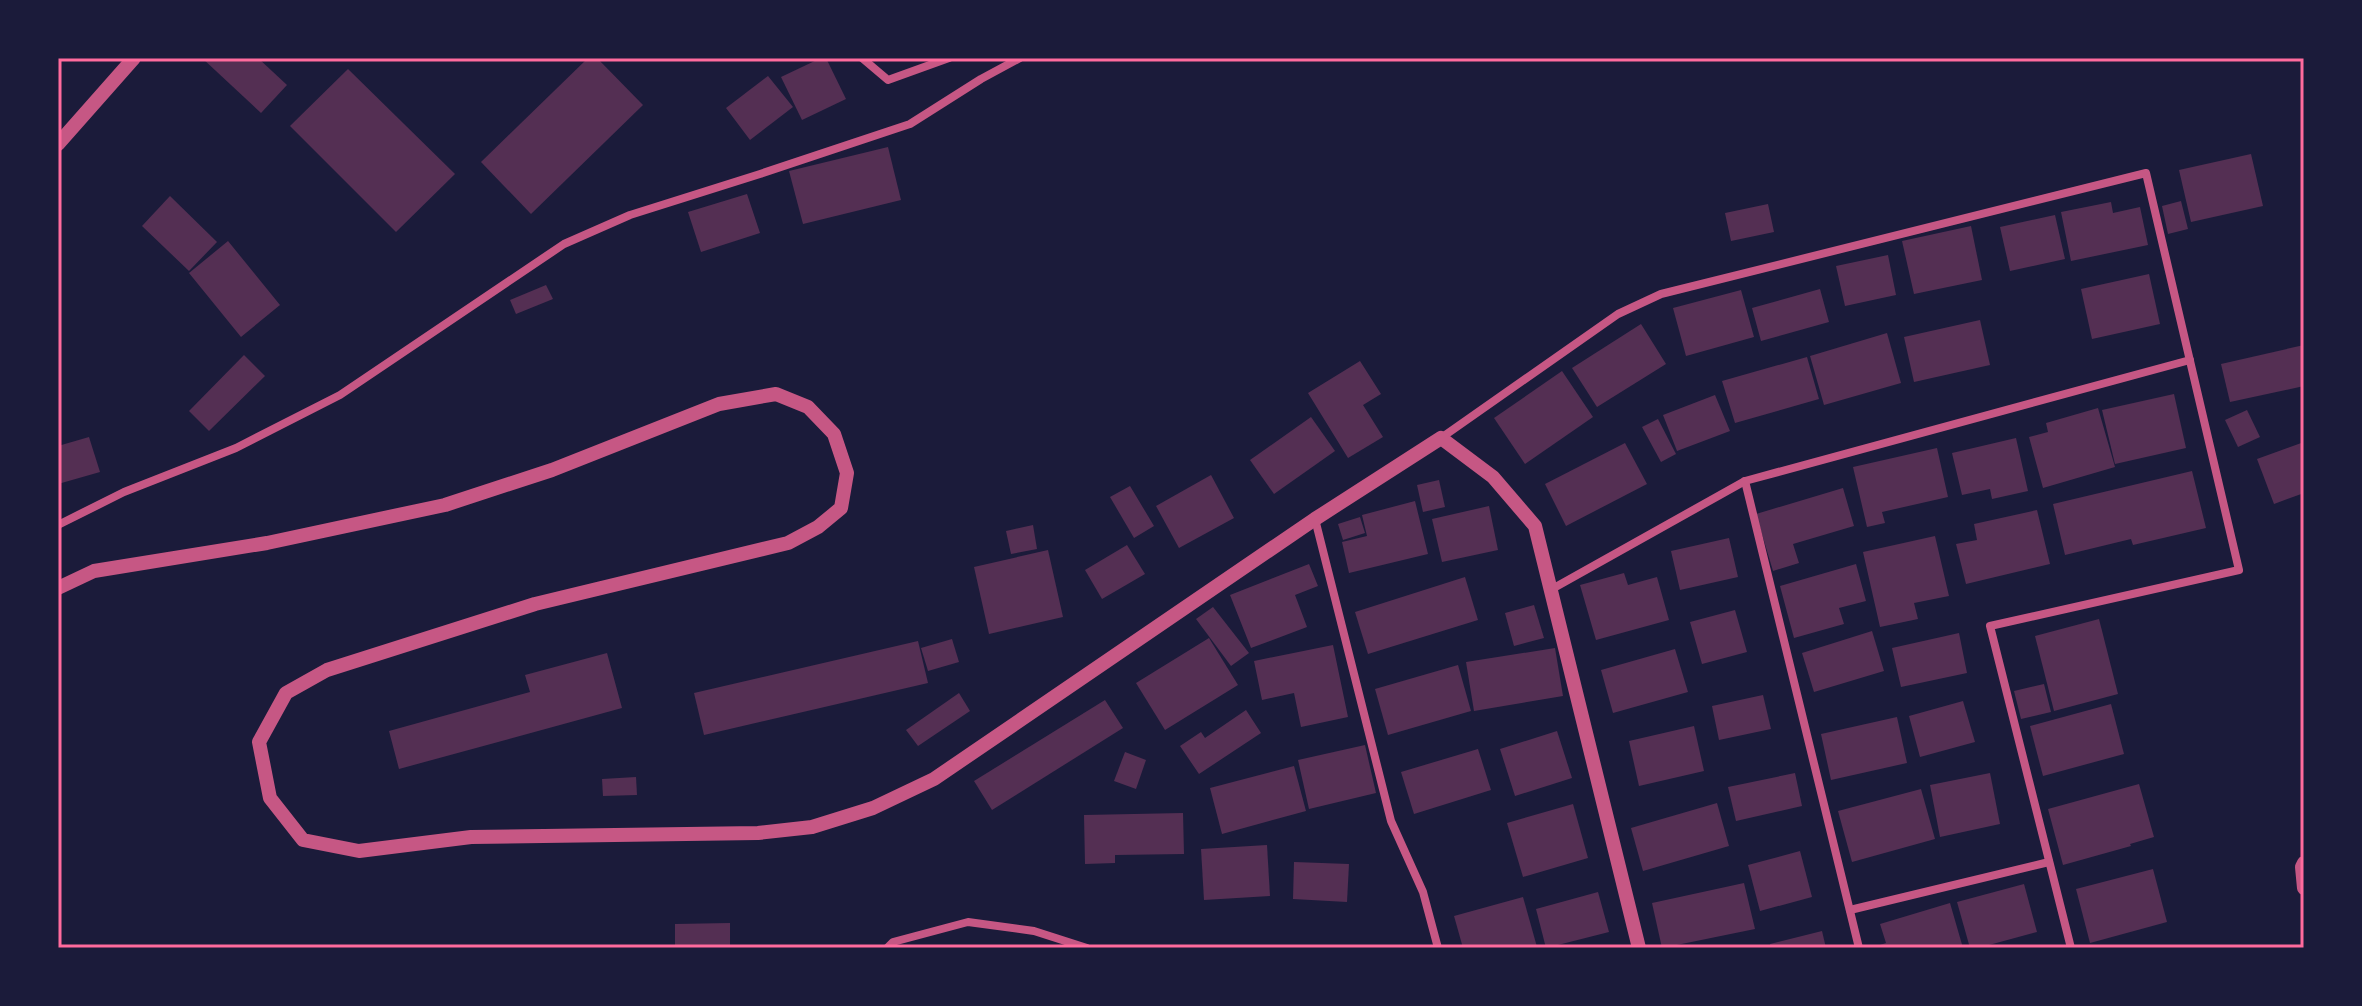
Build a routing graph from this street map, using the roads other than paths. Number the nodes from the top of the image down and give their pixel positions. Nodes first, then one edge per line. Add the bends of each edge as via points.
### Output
1 (134, 58) edge
2 (862, 58) edge
3 (949, 58) edge
4 (1020, 58) edge
5 (58, 144) edge
6 (2190, 360) junction
7 (1441, 438) junction
8 (1745, 481) junction
9 (1315, 519) junction
10 (58, 525) edge
11 (58, 588) edge
12 (1552, 589) junction
13 (2049, 862) junction
14 (2304, 863) edge
15 (2304, 888) edge
16 (1850, 910) junction
17 (887, 948) edge
18 (1087, 948) edge
19 (1438, 948) edge
20 (1639, 948) edge
21 (1859, 948) edge
22 (2071, 948) edge

1 - 5 street
2 - 3 street via 888,80
4 - 10 street via 910,124 630,215 564,244 340,395 236,448 124,492
6 - 7 street via 2146,173 1661,294 1618,314
6 - 8 street
6 - 13 street via 2239,570 1990,626
7 - 9 street
7 - 12 street via 1493,477 1535,526
8 - 12 street
8 - 16 street
9 - 11 street via 934,779 873,808 812,827 758,833 471,837 359,851 303,840 270,798 259,742 286,693 327,670 535,604 788,543 818,527 841,508 847,473 834,434 808,407 776,394 719,404 552,470 445,505 267,543 94,571
9 - 19 street via 1391,821 1423,892
12 - 20 street
13 - 16 street
13 - 22 street
14 - 15 street
16 - 21 street
17 - 18 street via 968,922 1034,931

